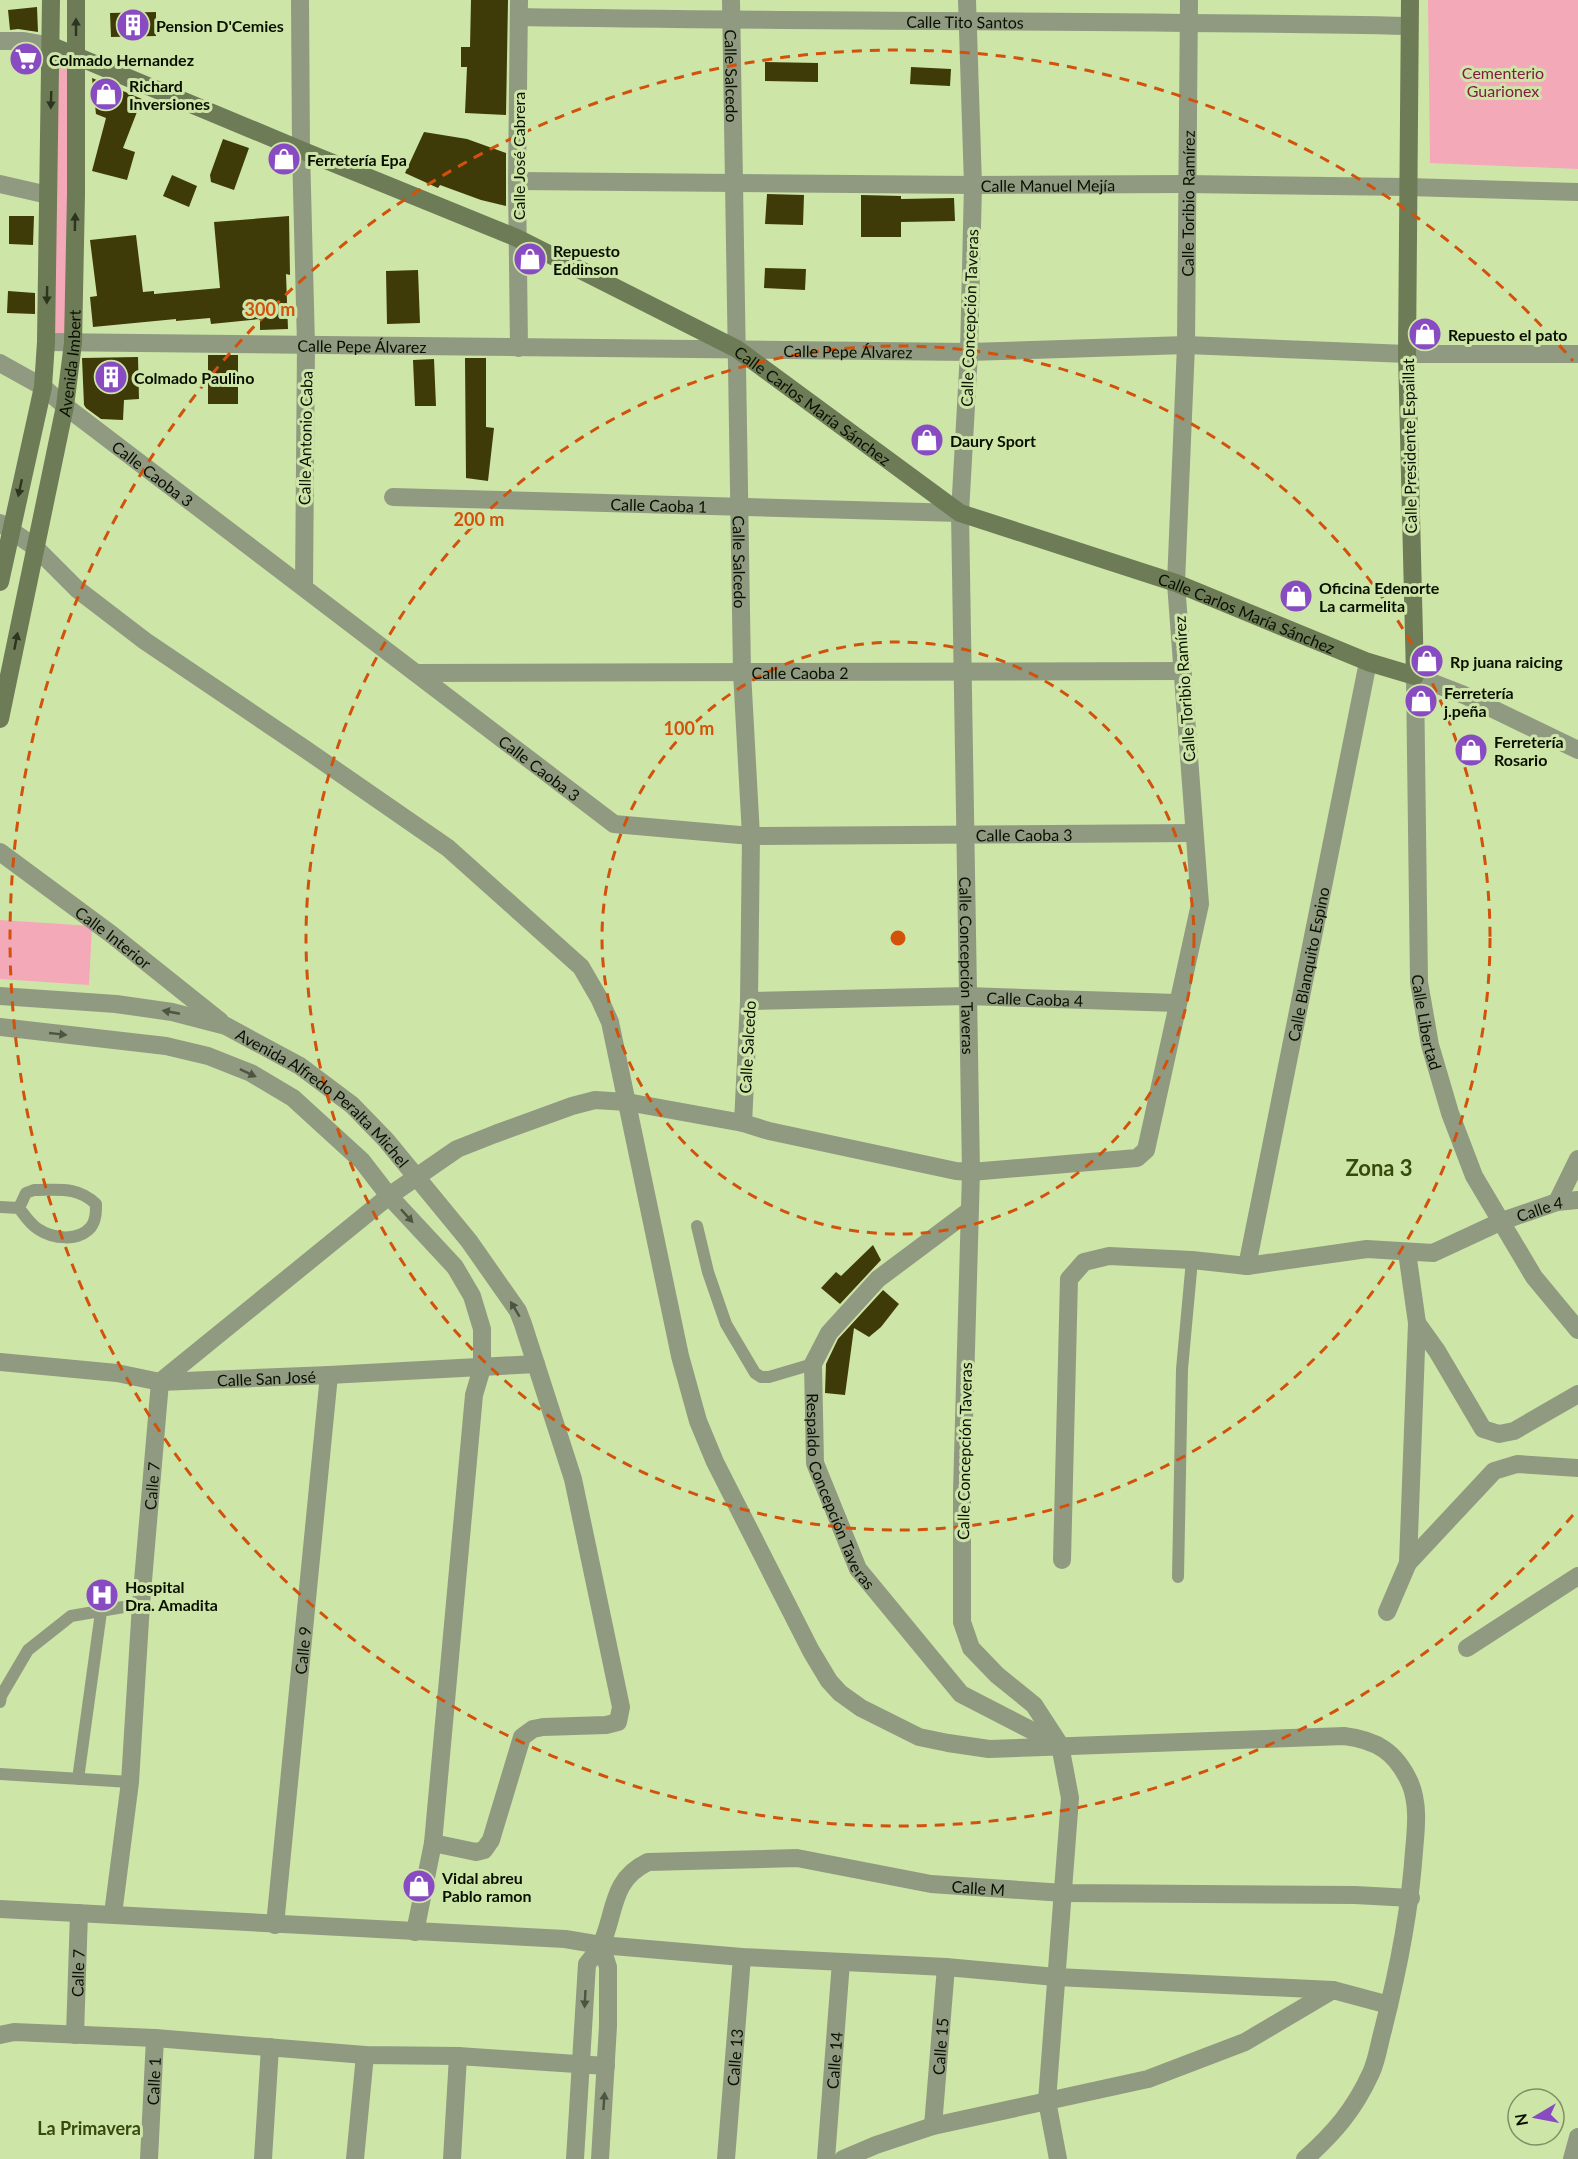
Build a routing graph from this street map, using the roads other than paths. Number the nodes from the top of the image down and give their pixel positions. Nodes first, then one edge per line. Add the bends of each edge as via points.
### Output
1 (51, 0) edge
2 (76, 0) edge
3 (300, 0) edge
4 (731, 0) edge
5 (967, 0) edge
6 (1189, 0) edge
7 (1410, 0) edge
8 (519, 8) edge
9 (732, 21) junction
10 (1189, 21) junction
11 (968, 22) junction
12 (1409, 26) junction
13 (0, 41) edge
14 (52, 46) junction
15 (76, 57) junction
16 (301, 150) junction
17 (517, 181) junction
18 (734, 182) junction
19 (0, 184) edge
20 (1186, 184) junction
21 (973, 185) junction
22 (1408, 187) junction
23 (1578, 192) edge
24 (48, 195) junction
25 (517, 238) junction
26 (46, 342) junction
27 (73, 343) junction
28 (306, 345) junction
29 (1186, 345) junction
30 (519, 348) junction
31 (737, 349) junction
32 (969, 352) junction
33 (1407, 354) junction
34 (1578, 354) edge
35 (0, 363) edge
36 (43, 387) junction
37 (65, 406) junction
38 (393, 496) dead end
39 (739, 508) junction
40 (960, 513) junction
41 (6, 526) edge
42 (35, 547) junction
43 (0, 582) edge
44 (1176, 582) junction
45 (304, 587) junction
46 (1368, 662) junction
47 (1183, 671) junction
48 (742, 672) junction
49 (961, 672) junction
50 (416, 673) junction
51 (1415, 676) junction
52 (0, 719) edge
53 (1578, 750) edge
54 (964, 833) junction
55 (1194, 833) junction
56 (751, 836) junction
57 (0, 852) edge
58 (0, 996) edge
59 (967, 996) junction
60 (749, 1001) junction
61 (1177, 1003) junction
62 (226, 1026) junction
63 (0, 1028) edge
64 (627, 1102) junction
65 (743, 1123) junction
66 (1578, 1159) edge
67 (970, 1172) junction
68 (415, 1177) junction
69 (389, 1196) junction
70 (1578, 1200) edge
71 (1557, 1202) junction
72 (0, 1207) edge
73 (20, 1208) junction
74 (969, 1211) junction
75 (1502, 1221) junction
76 (697, 1226) dead end
77 (1407, 1252) junction
78 (1192, 1260) junction
79 (1247, 1266) junction
80 (1417, 1323) junction
81 (1578, 1330) edge
82 (0, 1362) edge
83 (536, 1364) junction
84 (813, 1364) junction
85 (482, 1368) junction
86 (329, 1375) junction
87 (160, 1382) junction
88 (1578, 1394) edge
89 (1578, 1468) edge
90 (1062, 1560) dead end
91 (1408, 1563) junction
92 (1578, 1576) edge
93 (1178, 1577) dead end
94 (141, 1604) junction
95 (101, 1612) junction
96 (1386, 1612) dead end
97 (1467, 1648) dead end
98 (0, 1702) edge
99 (1060, 1745) junction
100 (0, 1774) edge
101 (78, 1779) junction
102 (130, 1782) junction
103 (433, 1843) junction
104 (1064, 1893) junction
105 (1411, 1898) junction
106 (0, 1909) edge
107 (79, 1913) junction
108 (113, 1914) junction
109 (275, 1925) junction
110 (415, 1932) junction
111 (601, 1945) junction
112 (742, 1957) junction
113 (841, 1962) junction
114 (946, 1967) junction
115 (1056, 1977) junction
116 (1333, 1990) junction
117 (1389, 2006) junction
118 (0, 2035) edge
119 (75, 2035) junction
120 (155, 2038) junction
121 (270, 2047) junction
122 (365, 2055) junction
123 (458, 2056) junction
124 (581, 2065) junction
125 (606, 2066) junction
126 (1047, 2101) junction
127 (933, 2126) junction
128 (1578, 2136) edge
129 (149, 2159) edge
130 (263, 2159) edge
131 (355, 2159) edge
132 (453, 2159) edge
133 (575, 2159) edge
134 (600, 2159) edge
135 (726, 2159) edge
136 (826, 2159) edge
137 (843, 2159) edge
138 (1058, 2159) edge
139 (1305, 2159) edge
140 (1572, 2159) edge

1 - 14 street, Avenida Imbert
15 -> 2 street, Avenida Imbert
3 - 16 street, Calle Antonio Caba
4 - 9 street, Calle Salcedo
5 - 11 street, Calle Concepción Taveras
6 - 10 street, Calle Toribio Ramírez
7 - 12 street, Calle Presidente Espaillat
8 - 9 street, Calle Tito Santos
8 - 17 street, Calle José Cabrera
9 - 11 street, Calle Tito Santos
9 - 18 street, Calle Salcedo
10 - 11 street, Calle Tito Santos
10 - 12 street, Calle Tito Santos
10 - 20 street, Calle Toribio Ramírez
11 - 21 street, Calle Concepción Taveras
12 - 22 street, Calle Presidente Espaillat
13 - 14 street
14 - 15 street, Calle Carlos María Sánchez
14 -> 24 street, Avenida Imbert
15 - 16 street, Calle Carlos María Sánchez
27 -> 15 street, Avenida Imbert
16 - 25 street, Calle Carlos María Sánchez
16 - 28 street, Calle Antonio Caba
17 - 18 street, Calle Manuel Mejía
17 - 25 street, Calle José Cabrera
18 - 21 street, Calle Manuel Mejía
18 - 31 street, Calle Salcedo
19 - 24 street
20 - 21 street, Calle Manuel Mejía
20 - 22 street, Calle Manuel Mejía
20 - 29 street, Calle Toribio Ramírez
21 - 32 street, Calle Concepción Taveras
22 - 23 street, Calle Manuel Mejía
22 - 33 street, Calle Presidente Espaillat
24 -> 26 street, Avenida Imbert
25 - 30 street, Calle José Cabrera
25 - 31 street, Calle Carlos María Sánchez
26 - 27 street, Calle Pepe Álvarez
26 - 36 street, Avenida Imbert
27 - 28 street, Calle Pepe Álvarez
27 - 37 street, Avenida Imbert
28 - 30 street, Calle Pepe Álvarez
28 - 45 street, Calle Antonio Caba
29 - 32 street, Calle Pepe Álvarez
29 - 33 street, Calle Pepe Álvarez
29 - 44 street, Calle Toribio Ramírez
30 - 31 street, Calle Pepe Álvarez
31 - 32 street, Calle Pepe Álvarez
31 - 39 street, Calle Salcedo
31 - 40 street, Calle Carlos María Sánchez
32 - 40 street, Calle Concepción Taveras
33 - 34 street, Calle Pepe Álvarez
33 - 51 street, Calle Presidente Espaillat
35 - 36 street, Calle Caoba 3
36 - 37 street, Calle Caoba 3
36 -> 41 street, Avenida Imbert
37 - 42 street, Avenida Imbert
37 - 45 street, Calle Caoba 3
38 - 39 street, Calle Caoba 1
39 - 40 street, Calle Caoba 1
39 - 48 street, Calle Salcedo
40 - 44 street, Calle Carlos María Sánchez
40 - 49 street, Calle Concepción Taveras
41 - 42 street
41 - 43 street, Avenida Imbert
52 -> 42 street, Avenida Imbert
42 - 64 street via 77,589 145,641 448,848 581,967 610,1022
44 - 46 street, Calle Carlos María Sánchez
44 - 47 street, Calle Toribio Ramírez
45 - 50 street, Calle Caoba 3
46 - 51 street, Calle Carlos María Sánchez
46 - 79 street, Calle Blanquito Espino
47 - 49 street, Calle Caoba 2
47 - 55 street, Calle Toribio Ramírez
48 - 49 street, Calle Caoba 2
48 - 50 street, Calle Caoba 2
48 - 56 street, Calle Salcedo
49 - 54 street, Calle Concepción Taveras
50 - 56 street, Calle Caoba 3 via 614,824
51 - 53 street, Calle Carlos María Sánchez
51 - 75 street, Calle Libertad via 1419,982 1430,1045 1450,1113 1474,1176
54 - 55 street, Calle Caoba 3
54 - 56 street, Calle Caoba 3
54 - 59 street, Calle Concepción Taveras
55 - 61 street, Calle Toribio Ramírez via 1200,904
56 - 60 street, Calle Salcedo
57 - 62 street, Calle Interior
62 -> 58 street, Avenida Alfredo Peralta Michel via 172,1012 116,1004
59 - 60 street, Calle Caoba 4
59 - 61 street, Calle Caoba 4
59 - 67 street, Calle Concepción Taveras
60 - 65 street, Calle Salcedo
61 - 67 street, Calle Toribio Ramírez via 1143,1155
62 - 68 street, Avenida Alfredo Peralta Michel via 300,1066 352,1105
63 -> 69 street, Avenida Alfredo Peralta Michel via 166,1046 208,1056 251,1073 293,1098 332,1132 362,1161
64 - 65 street
64 - 68 street via 595,1100 531,1120 457,1149
64 - 99 street via 680,1356 698,1421 720,1472 829,1681 861,1708 919,1737 989,1749
65 - 67 street
66 - 71 street
67 - 74 street, Calle Concepción Taveras
68 - 69 street
83 -> 68 street, Avenida Alfredo Peralta Michel via 518,1311 469,1241
69 -> 85 street, Avenida Alfredo Peralta Michel via 455,1267 472,1296 482,1329
69 - 87 street
70 - 71 street, Calle 4
71 - 75 street, Calle 4
72 - 73 lane
73 - 73 lane via 38,1229 63,1237 91,1227 96,1204 86,1194 70,1190 34,1190 26,1192
74 - 84 street, Respaldo Concepción Taveras via 878,1279 829,1334
74 - 99 street, Calle Concepción Taveras via 962,1622 971,1648 1034,1705
75 - 77 street, Calle 4 via 1433,1253
75 - 81 street, Calle Libertad via 1534,1276
76 - 84 lane via 726,1324 755,1373 769,1377
77 - 79 street, Calle 4 via 1368,1249
77 - 80 street
78 - 79 street, Calle 4
78 - 90 street, Calle 4 via 1109,1256 1084,1262 1069,1279
78 - 93 lane via 1182,1369
80 - 88 street via 1484,1429 1499,1434 1514,1431
80 - 91 street
82 - 87 street, Calle San José via 117,1373
83 - 85 street, Calle San José
83 - 103 street, Avenida Alfredo Peralta Michel via 573,1479 621,1707 618,1722 533,1729 522,1737 491,1840 484,1850 476,1852
84 - 99 street, Respaldo Concepción Taveras via 814,1463 858,1569 962,1694
85 - 86 street, Calle San José
85 - 103 street, Avenida Alfredo Peralta Michel via 474,1395
86 - 87 street, Calle San José
86 - 109 street, Calle 9
87 - 94 street, Calle 7
89 - 91 street via 1517,1464 1494,1471
91 - 96 street
92 - 97 street
94 - 95 lane
94 - 102 street, Calle 7
95 - 98 lane via 71,1616 28,1650
95 - 101 lane
99 - 104 street, Calle Concepción Taveras via 1070,1798
99 - 105 street via 1344,1736 1376,1743 1398,1763 1414,1798 1417,1819
100 - 101 lane
101 - 102 lane
102 - 108 street, Calle 7
103 - 110 street, Avenida Alfredo Peralta Michel
104 - 105 street, Calle M
104 - 111 street, Calle M via 931,1884 797,1858 648,1862 633,1869 614,1900
104 - 115 street, Calle Concepción Taveras
105 - 117 street
106 - 107 street
107 - 108 street
107 - 119 street, Calle 7
108 - 109 street
109 - 110 street
110 - 111 street via 565,1939
111 - 112 street
111 -> 124 street, Calle M via 587,1964
111 - 125 street via 608,1968
112 - 113 street
112 - 135 street, Calle 13
113 - 114 street
113 - 136 street, Calle 14
114 - 115 street
114 - 127 street, Calle 15
115 - 116 street
115 - 126 street, Calle Concepción Taveras
116 - 117 street
116 - 126 street via 1245,2042 1148,2079
117 - 139 street via 1372,2070 1358,2100 1334,2133
118 - 119 street
119 - 120 street
120 - 121 street
120 - 129 street, Calle 1
121 - 122 street
121 - 130 street
122 - 123 street
122 - 131 street
123 - 124 street
123 - 132 street
124 - 125 street
124 - 133 street, Calle M
134 -> 125 street
126 - 127 street
126 - 138 street, Calle Concepción Taveras
127 - 137 street
128 - 140 street

